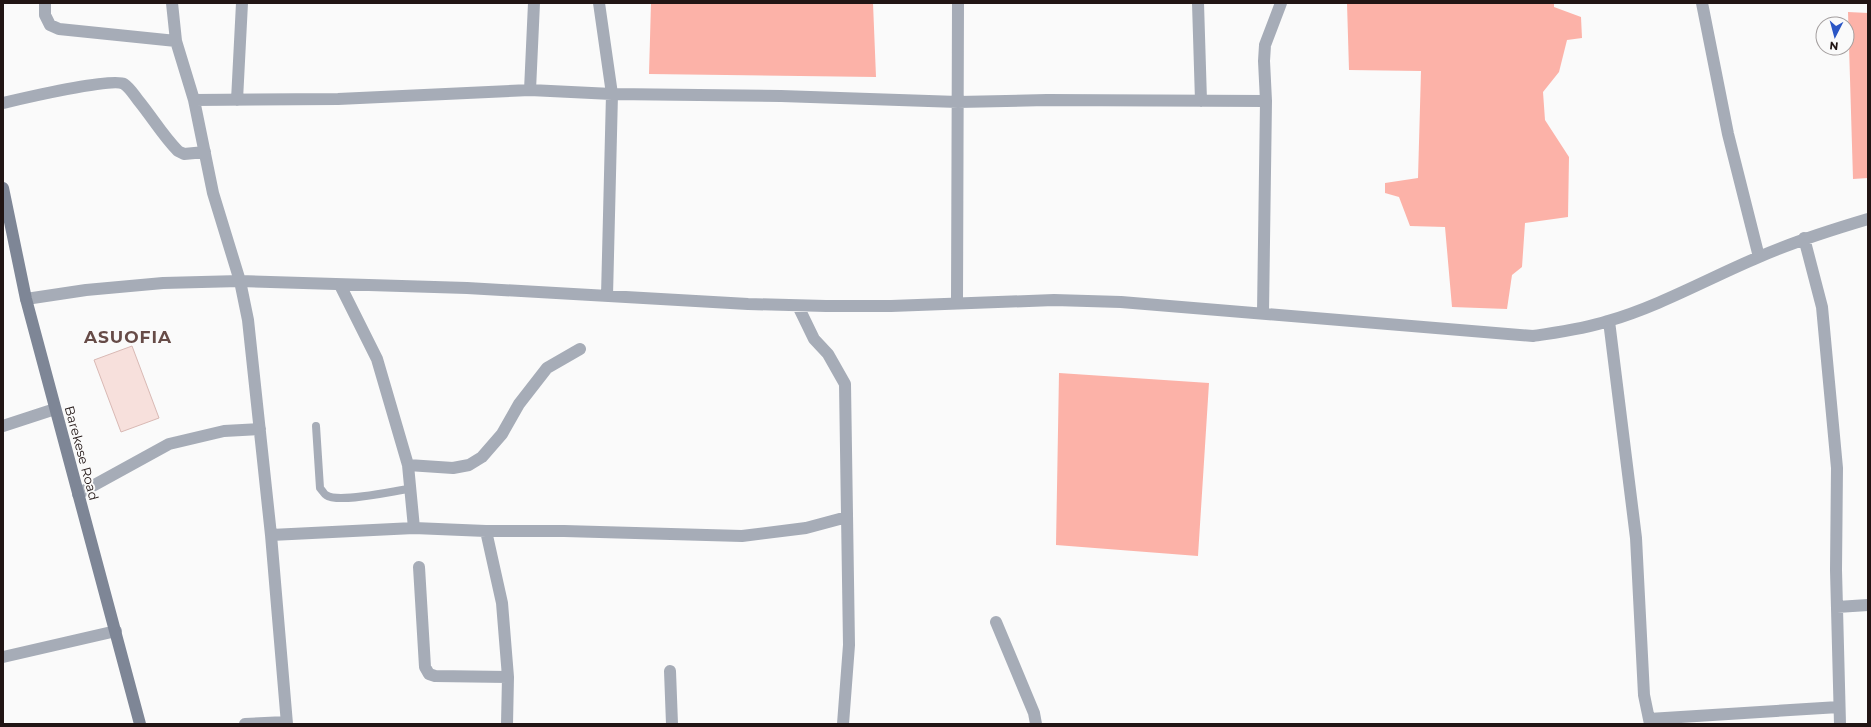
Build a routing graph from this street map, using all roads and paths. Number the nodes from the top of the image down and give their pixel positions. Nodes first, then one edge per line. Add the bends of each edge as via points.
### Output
1 (45, 3) edge
2 (172, 3) edge
3 (242, 3) edge
4 (534, 3) edge
5 (598, 3) edge
6 (958, 3) edge
7 (1198, 3) edge
8 (1281, 3) edge
9 (1702, 3) edge
10 (176, 41) junction
11 (530, 90) junction
12 (612, 94) junction
13 (194, 100) junction
14 (237, 100) junction
15 (1201, 100) junction
16 (1266, 101) junction
17 (958, 102) junction
18 (3, 103) edge
19 (205, 152) junction
20 (3, 188) edge
21 (1868, 219) edge
22 (1804, 238) junction
23 (1759, 257) junction
24 (240, 281) junction
25 (340, 285) junction
26 (607, 296) junction
27 (26, 299) junction
28 (957, 303) junction
29 (798, 306) junction
30 (1263, 313) junction
31 (1609, 321) junction
32 (580, 349) dead end
33 (55, 409) junction
34 (3, 426) edge
35 (316, 426) dead end
36 (260, 429) junction
37 (408, 464) junction
38 (409, 489) junction
39 (78, 494) junction
40 (848, 517) junction
41 (414, 528) junction
42 (486, 532) junction
43 (270, 535) junction
44 (419, 567) dead end
45 (1868, 605) edge
46 (1836, 607) junction
47 (996, 622) dead end
48 (116, 631) junction
49 (3, 657) edge
50 (670, 671) dead end
51 (508, 677) junction
52 (1838, 707) junction
53 (1649, 722) edge
54 (286, 723) edge
55 (140, 724) edge
56 (244, 724) edge
57 (507, 724) edge
58 (672, 724) edge
59 (843, 724) edge
60 (1036, 724) edge
61 (1840, 724) edge

1 - 10 street via 45,15 50,25 59,29
2 - 10 street
3 - 14 street
4 - 11 street
5 - 12 street
6 - 17 street
7 - 15 street
8 - 16 street via 1265,45
9 - 23 street via 1728,134
10 - 13 street
11 - 12 street
11 - 14 street via 338,99
12 - 17 street
12 - 26 street
13 - 14 street
13 - 19 street
15 - 16 street
15 - 17 street
16 - 30 street
17 - 28 street
18 - 19 street via 96,85 123,83 178,152
19 - 24 street via 213,193
20 - 27 main road, Barekese Road
21 - 22 street
22 - 23 street
22 - 46 street via 1822,307 1837,468
23 - 31 street via 1667,299
24 - 25 street
24 - 27 street via 163,283
24 - 36 street via 248,320
25 - 26 street via 467,288
25 - 37 street via 377,359
26 - 29 street
27 - 33 main road, Barekese Road
28 - 29 street
28 - 30 street via 1054,300 1121,302
29 - 40 street via 814,339 828,354 845,384
30 - 31 street via 1533,336 1584,328
31 - 53 street via 1636,538 1644,695
32 - 37 street via 547,368 519,404 502,434 482,457 469,465 453,468
33 - 34 street
33 - 39 main road, Barekese Road
35 - 38 lane via 320,488 326,496 337,499 356,498
36 - 39 street via 224,431 169,444
36 - 43 street
37 - 38 street
38 - 41 street
39 - 48 main road, Barekese Road
40 - 42 street via 806,528 742,536 564,531
40 - 59 street via 849,645
41 - 42 street
41 - 43 street
42 - 51 street via 502,603
43 - 54 street
44 - 51 street via 426,666 429,674
45 - 46 street
46 - 52 street
47 - 60 street via 1034,713
48 - 49 street
48 - 55 main road, Barekese Road
50 - 58 street
51 - 57 street
52 - 53 street
52 - 61 street
54 - 56 street

